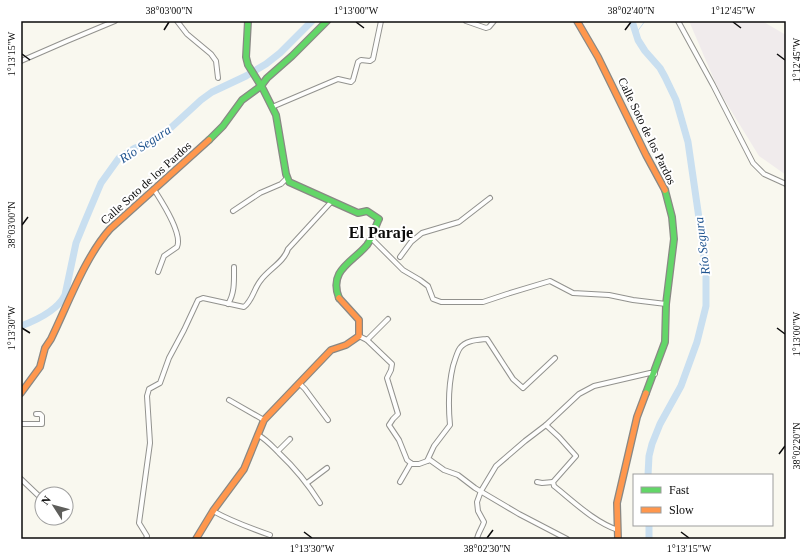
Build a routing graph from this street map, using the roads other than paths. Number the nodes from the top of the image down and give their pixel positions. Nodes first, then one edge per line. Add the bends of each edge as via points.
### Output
1 (116, 21) edge
2 (177, 21) edge
3 (248, 21) edge
4 (327, 21) edge
5 (381, 21) edge
6 (466, 21) edge
7 (494, 21) edge
8 (576, 21) edge
9 (678, 21) edge
10 (21, 61) edge
11 (218, 78) dead end
12 (260, 85) junction
13 (272, 107) junction
14 (287, 178) junction
15 (786, 184) edge
16 (154, 190) junction
17 (490, 198) dead end
18 (333, 200) junction
19 (233, 211) dead end
20 (371, 238) junction
21 (400, 257) dead end
22 (234, 267) dead end
23 (158, 272) dead end
24 (228, 304) junction
25 (666, 304) junction
26 (388, 319) dead end
27 (359, 336) junction
28 (367, 340) junction
29 (555, 358) dead end
30 (654, 374) junction
31 (299, 384) junction
32 (21, 393) edge
33 (229, 400) dead end
34 (36, 414) dead end
35 (264, 420) junction
36 (328, 420) dead end
37 (21, 424) edge
38 (546, 425) junction
39 (258, 434) junction
40 (290, 439) dead end
41 (278, 451) junction
42 (427, 461) junction
43 (411, 462) junction
44 (327, 468) dead end
45 (21, 479) edge
46 (400, 482) dead end
47 (537, 482) dead end
48 (553, 482) junction
49 (307, 483) junction
50 (34, 491) edge
51 (481, 491) junction
52 (320, 503) dead end
53 (213, 511) junction
54 (618, 530) junction
55 (270, 535) dead end
56 (146, 539) edge
57 (196, 539) edge
58 (477, 539) edge
59 (567, 539) edge
60 (618, 539) edge

1 - 10 street
2 - 11 street via 187,34 211,54 216,61
3 - 12 street via 248,64
4 - 12 street, Calle Soto de los Pardos
5 - 13 street via 373,59 358,62 351,82 338,79
6 - 7 street via 486,28
8 - 25 street, Calle Soto de los Pardos via 598,57 664,186 672,217 674,239
9 - 15 street via 753,163 764,174
12 - 13 street
12 - 16 street, Calle Soto de los Pardos via 242,100 203,147
13 - 14 street via 279,125
14 - 18 street via 289,182
14 - 19 street
16 - 23 street via 179,237 177,246 164,256
16 - 32 street, Calle Soto de los Pardos via 110,229 95,249 52,339 45,348 40,367
17 - 21 street via 459,222 422,233 411,242
18 - 20 street via 358,213 367,211 379,219
18 - 24 street via 288,249 286,255 260,280 249,303 244,307
20 - 25 street via 403,270 428,286 433,299 441,302 483,302 550,281 573,293
20 - 27 street via 342,268 337,279 338,295 344,306 357,316 360,322
22 - 24 street via 234,288
24 - 56 street via 203,298 198,300 169,358 160,383 149,388 147,396 150,443 139,523 147,536
25 - 30 street, Calle Soto de los Pardos via 665,342
26 - 28 street
27 - 28 street
27 - 31 street via 346,345 331,350
28 - 43 street via 392,364 387,378 398,414 389,425 399,440 407,460
29 - 42 street via 523,388 513,379 487,339 468,342 460,348 450,379 450,425 434,446
30 - 38 street via 594,386 579,394
30 - 54 street, Calle Soto de los Pardos via 637,417 617,503
31 - 35 street
31 - 36 street
33 - 35 street
34 - 37 street via 42,416 42,424
35 - 39 street
38 - 48 street via 576,456
38 - 51 street via 496,466
39 - 41 street
39 - 53 street via 244,469
40 - 41 street
41 - 49 street
42 - 43 street via 419,464
42 - 51 street via 430,460 444,470 458,475
43 - 46 street
44 - 49 street
45 - 50 street
47 - 48 street
48 - 54 street via 554,486 586,511 609,527
49 - 52 street
51 - 58 street via 477,502 478,511 484,522
51 - 59 street
53 - 55 street via 229,520
53 - 57 street
54 - 60 street, Calle Soto de los Pardos

